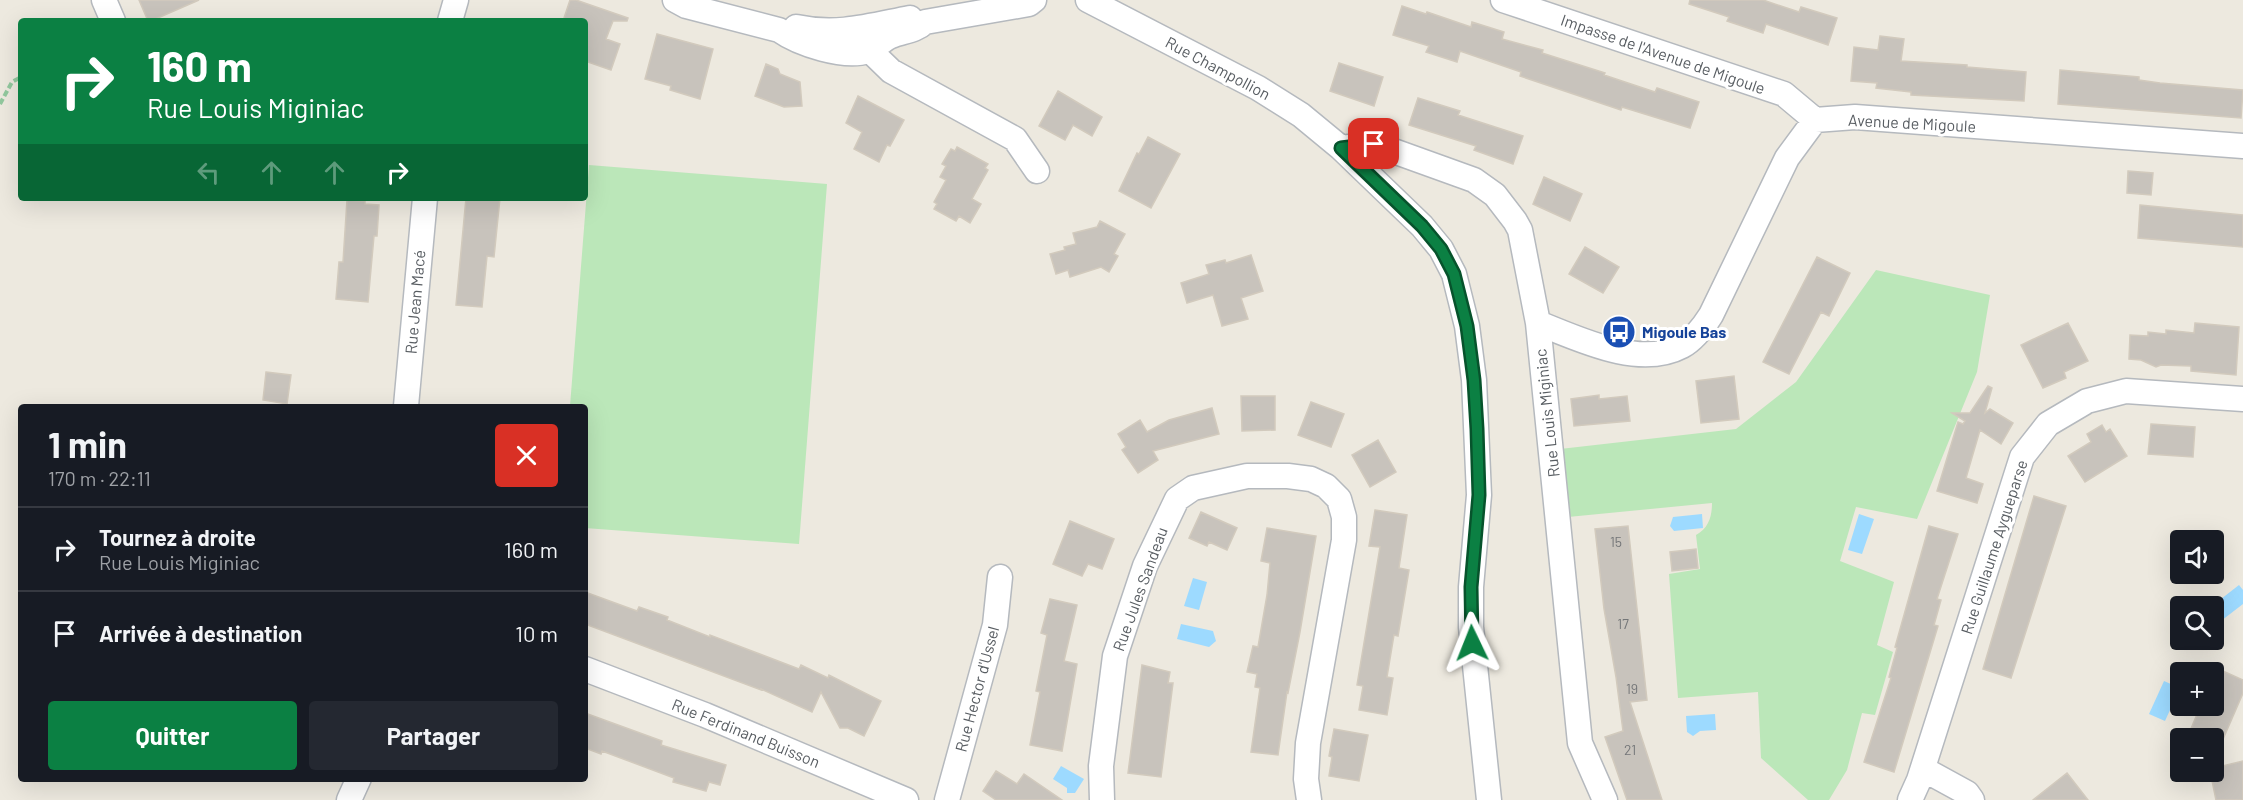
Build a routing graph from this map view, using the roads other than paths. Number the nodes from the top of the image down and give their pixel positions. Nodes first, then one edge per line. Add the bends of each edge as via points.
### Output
1 (104, 0) edge
2 (456, 0) edge
3 (675, 0) edge
4 (1034, 0) edge
5 (1088, 0) edge
6 (1503, 0) edge
7 (112, 18) edge
8 (451, 18) edge
9 (925, 22) junction
10 (854, 29) junction
11 (779, 30) junction
12 (869, 51) junction
13 (1815, 120) junction
14 (2243, 146) edge
15 (1341, 148) junction
16 (1037, 171) dead end
17 (426, 201) edge
18 (1538, 323) junction
19 (2243, 399) edge
20 (406, 404) edge
21 (1000, 577) dead end
22 (588, 670) edge
23 (1923, 769) junction
24 (357, 782) edge
25 (350, 800) edge
26 (906, 800) edge
27 (946, 800) edge
28 (1102, 800) edge
29 (1309, 800) edge
30 (1489, 800) edge
31 (1605, 800) edge
32 (1910, 800) edge
33 (1972, 800) edge

1 - 7 street
2 - 8 street
3 - 11 street
4 - 9 street
5 - 15 street, Rue Champollion via 1258,88 1301,115
6 - 13 street, Impasse de l'Avenue de Migoule via 1784,94
9 - 10 street via 915,17
9 - 12 street via 917,29 891,36
10 - 11 street via 827,32 793,26
10 - 12 street
11 - 12 street via 790,38 827,49
12 - 16 street via 891,71 1015,139
13 - 14 street, Avenue de Migoule via 1856,117
13 - 18 street via 1787,158 1712,315 1694,337 1683,345 1654,354 1598,347
15 - 18 street, Rue Louis Miginiac via 1374,144 1484,185 1520,230
15 - 30 street, Rue Champollion via 1441,249 1454,274 1467,326 1474,380 1479,495 1471,627
17 - 20 street, Rue Jean Macé
18 - 31 street, Rue Louis Miginiac via 1580,743
19 - 23 street, Rue Guillaume Aygueparse via 2126,391 2087,401 2048,424 2022,457
21 - 27 street, Rue Hector d'Ussel via 995,625
22 - 26 street, Rue Ferdinand Buisson
23 - 32 street, Rue Guillaume Aygueparse
23 - 33 street via 1967,793
24 - 25 street
28 - 29 street, Rue Jules Sandeau via 1101,766 1115,656 1145,566 1176,499 1193,488 1247,476 1288,476 1326,486 1339,499 1344,517 1344,540 1308,743

